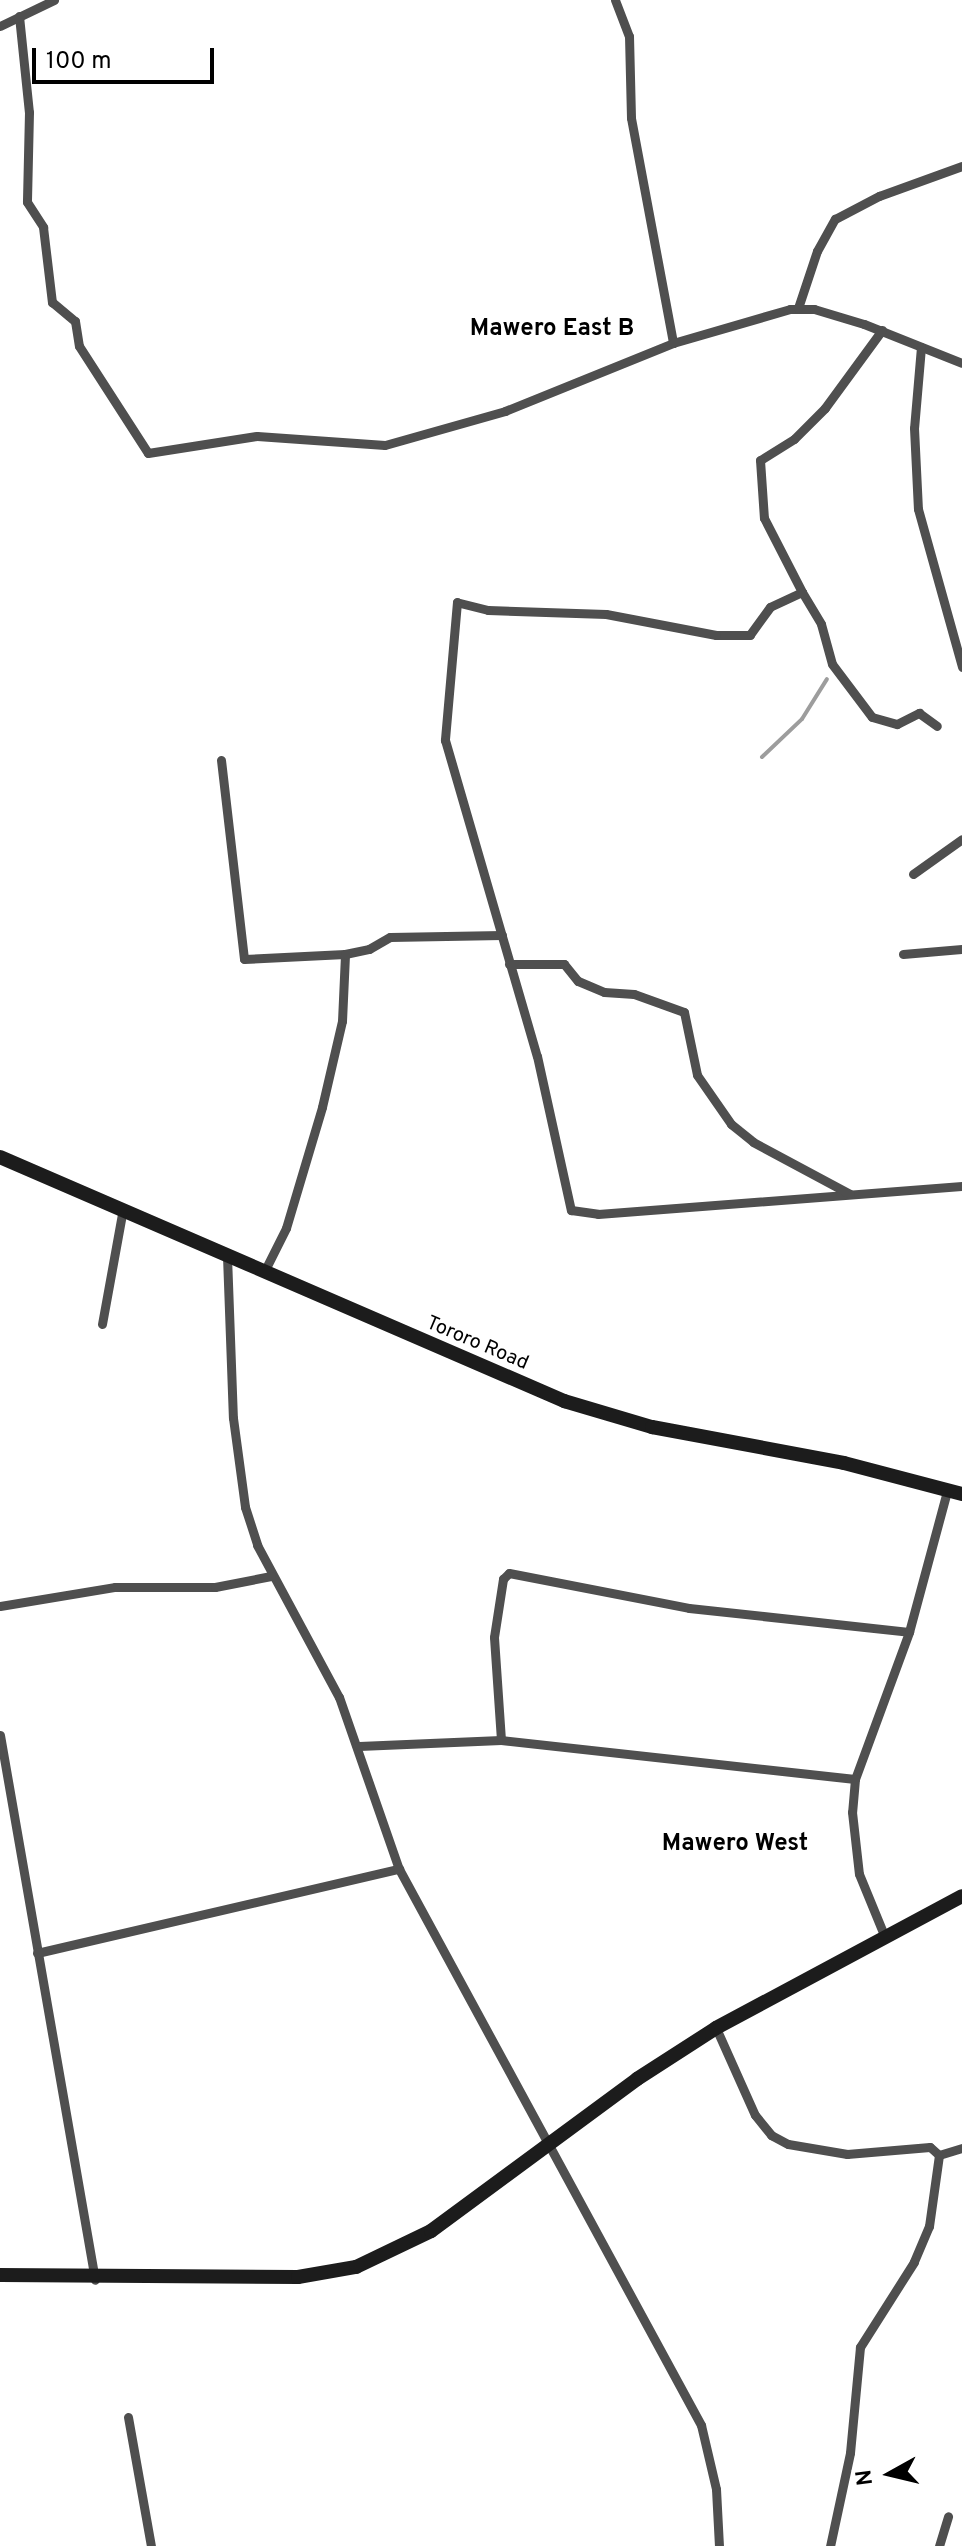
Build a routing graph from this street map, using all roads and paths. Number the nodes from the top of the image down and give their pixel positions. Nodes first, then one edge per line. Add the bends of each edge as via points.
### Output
1 (54, 0) edge
2 (615, 0) edge
3 (19, 16) junction
4 (0, 26) edge
5 (962, 166) edge
6 (798, 308) junction
7 (882, 330) junction
8 (673, 343) junction
9 (921, 347) junction
10 (962, 363) edge
11 (802, 592) junction
12 (962, 667) edge
13 (937, 726) dead end
14 (221, 760) dead end
15 (962, 839) edge
16 (913, 874) dead end
17 (502, 935) junction
18 (962, 949) edge
19 (345, 954) junction
20 (903, 954) dead end
21 (509, 964) junction
22 (0, 1157) edge
23 (962, 1186) edge
24 (850, 1194) junction
25 (123, 1208) junction
26 (227, 1256) junction
27 (264, 1272) junction
28 (102, 1324) dead end
29 (955, 1493) edge
30 (271, 1576) junction
31 (0, 1606) edge
32 (909, 1632) junction
33 (0, 1735) edge
34 (501, 1740) junction
35 (359, 1746) junction
36 (855, 1779) junction
37 (399, 1869) junction
38 (962, 1896) edge
39 (884, 1935) junction
40 (37, 1953) junction
41 (716, 2028) junction
42 (549, 2148) junction
43 (962, 2148) edge
44 (939, 2155) junction
45 (0, 2275) edge
46 (95, 2280) junction
47 (128, 2417) dead end
48 (948, 2516) dead end
49 (151, 2546) edge
50 (719, 2546) edge
51 (830, 2546) edge
52 (939, 2546) edge

1 - 3 street
2 - 8 street via 629,36 631,118
3 - 4 street
3 - 8 street via 29,112 27,202 43,227 52,302 75,321 79,346 148,453 243,437 385,445 505,411
5 - 6 street via 879,196 835,219 817,251
6 - 7 street
6 - 8 street via 753,316
7 - 9 street
7 - 11 street via 825,408 794,439 760,460 764,518
9 - 10 street
9 - 12 street via 914,440 918,509
11 - 13 street via 821,624 832,664 872,717 897,724 919,713
11 - 17 street via 770,607 750,635 716,635 606,614 488,610 457,602 445,740
14 - 19 street via 244,959
15 - 16 street
17 - 19 street via 390,937
17 - 21 street
18 - 20 street
19 - 27 street via 342,1021 322,1107 286,1228
21 - 24 street via 564,964 578,981 604,992 634,994 684,1012 697,1075 731,1124 753,1142
21 - 24 street via 537,1056 571,1210 598,1214
22 - 25 main road, Tororo Road
23 - 24 street
25 - 26 main road, Tororo Road
25 - 28 street
26 - 27 main road, Tororo Road
26 - 30 street via 239,1462 248,1518
27 - 29 main road, Tororo Road via 499,1376 600,1413 692,1436 844,1463
29 - 32 street
30 - 31 street via 215,1587 115,1587
30 - 35 street via 324,1664
32 - 34 street via 673,1606 509,1573 503,1579 494,1637
32 - 36 street
33 - 40 street
34 - 35 street
34 - 36 street
35 - 37 street
36 - 39 street via 852,1812 859,1874
37 - 40 street
37 - 42 street
38 - 39 main road
39 - 41 main road
40 - 46 street
41 - 42 main road via 637,2079
41 - 44 street via 755,2115 771,2135 788,2144 835,2153 930,2147
42 - 46 main road via 431,2231 356,2267 298,2277
42 - 50 street via 701,2425 716,2489
43 - 44 street
44 - 51 street via 929,2226 914,2262 860,2347 850,2453
45 - 46 main road
47 - 49 street
48 - 52 street

